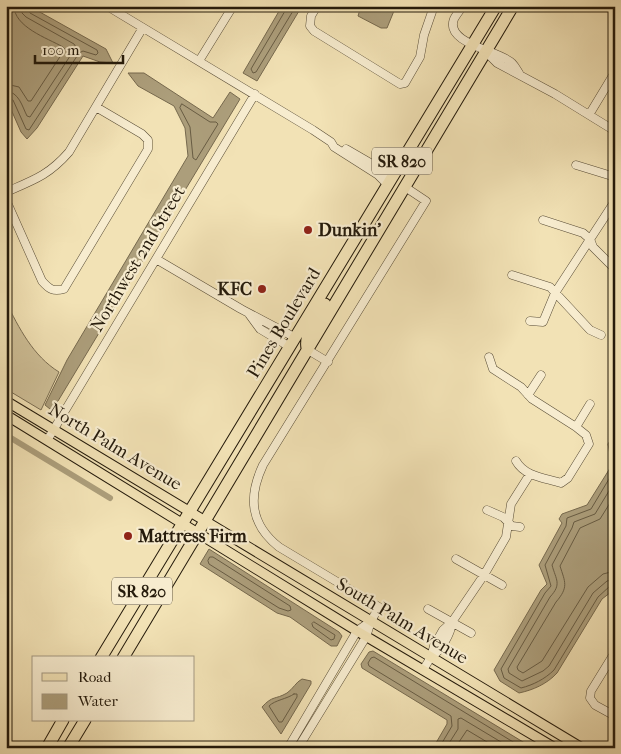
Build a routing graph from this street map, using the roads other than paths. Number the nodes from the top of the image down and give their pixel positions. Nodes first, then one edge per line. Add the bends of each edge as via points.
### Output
1 (106, 6) edge
2 (233, 6) edge
3 (317, 6) edge
4 (434, 6) edge
5 (463, 6) edge
6 (496, 6) edge
7 (513, 6) edge
8 (142, 29) junction
9 (473, 44) junction
10 (486, 52) junction
11 (199, 61) junction
12 (615, 72) edge
13 (255, 94) junction
14 (96, 107) junction
15 (431, 113) junction
16 (588, 115) junction
17 (615, 131) edge
18 (576, 165) dead end
19 (615, 177) edge
20 (390, 183) junction
21 (405, 187) junction
22 (6, 192) edge
23 (6, 200) edge
24 (615, 201) edge
25 (543, 220) dead end
26 (590, 239) junction
27 (344, 257) junction
28 (156, 259) junction
29 (615, 269) edge
30 (512, 275) dead end
31 (345, 288) junction
32 (556, 293) junction
33 (530, 321) dead end
34 (601, 335) dead end
35 (293, 342) junction
36 (308, 350) junction
37 (489, 356) dead end
38 (328, 362) junction
39 (541, 374) dead end
40 (528, 395) junction
41 (6, 401) edge
42 (590, 404) dead end
43 (6, 415) edge
44 (576, 427) junction
45 (54, 429) junction
46 (260, 430) junction
47 (48, 440) junction
48 (516, 461) dead end
49 (530, 474) junction
50 (487, 510) dead end
51 (191, 511) junction
52 (206, 521) junction
53 (509, 523) junction
54 (183, 524) junction
55 (520, 528) dead end
56 (198, 534) junction
57 (456, 559) dead end
58 (484, 575) junction
59 (502, 586) dead end
60 (428, 608) dead end
61 (371, 621) junction
62 (452, 622) junction
63 (357, 631) junction
64 (471, 633) dead end
65 (366, 637) junction
66 (615, 652) edge
67 (102, 656) edge
68 (124, 656) edge
69 (431, 657) junction
70 (422, 670) junction
71 (615, 716) edge
72 (62, 722) edge
73 (84, 722) edge
74 (47, 748) edge
75 (68, 748) edge
76 (288, 748) edge
77 (298, 748) edge
78 (555, 748) edge
79 (582, 748) edge

1 - 8 street
2 - 11 street
3 - 4 street via 311,16 310,26 314,31 400,84 405,83 420,57
5 - 9 street via 454,20 455,32
6 - 9 highway, Pines Boulevard / SR 820
7 - 10 highway, Pines Boulevard / SR 820
8 - 11 street
8 - 14 street
9 - 10 street
9 - 15 highway, Pines Boulevard / SR 820
10 - 16 street via 512,62 520,75
10 - 21 highway, Pines Boulevard / SR 820
11 - 13 street
12 - 16 street
13 - 20 street via 381,170
13 - 28 street, Northwest 2nd Street
14 - 22 street via 57,166
14 - 23 street via 142,134 148,140 148,149 64,289 56,291 42,281
15 - 20 highway, Pines Boulevard / SR 820
15 - 21 highway via 424,136 403,174
16 - 17 street
18 - 19 street
20 - 27 highway, Pines Boulevard / SR 820
20 - 31 highway via 394,189 391,198 360,248
21 - 31 highway, Pines Boulevard / SR 820
21 - 38 street via 426,201
24 - 26 street
25 - 26 street via 583,233
26 - 29 street via 593,247
26 - 32 street
27 - 35 highway, Pines Boulevard / SR 820
27 - 36 highway via 339,280 308,335
28 - 35 street
28 - 45 street, Northwest 2nd Street
30 - 32 street via 550,287
31 - 36 highway, Pines Boulevard / SR 820
32 - 33 street via 544,322
32 - 34 street via 590,330
35 - 46 highway via 294,354
35 - 51 highway, Pines Boulevard / SR 820
36 - 38 street
36 - 46 highway, Pines Boulevard / SR 820
37 - 40 street via 493,369
38 - 61 street via 263,464 254,492 254,508 267,537 279,547 379,607
39 - 40 street
40 - 44 street
41 - 45 main road, North Palm Avenue
42 - 44 street
43 - 47 main road, North Palm Avenue
44 - 49 street via 586,435 589,444 568,478 562,483
45 - 47 street, Northwest 2nd Street
45 - 51 main road, North Palm Avenue
46 - 52 highway, Pines Boulevard / SR 820
47 - 54 main road, North Palm Avenue
48 - 49 street
49 - 53 street via 511,504
50 - 53 street
51 - 52 main road, North Palm Avenue
51 - 54 highway, Pines Boulevard / SR 820
52 - 56 highway, Pines Boulevard / SR 820
52 - 61 main road, South Palm Avenue
53 - 55 street
53 - 58 street via 506,538
54 - 56 main road, South Palm Avenue
54 - 67 highway, Pines Boulevard / SR 820
56 - 63 main road, South Palm Avenue
56 - 68 highway, Pines Boulevard / SR 820
57 - 58 street
58 - 59 street
58 - 62 street
60 - 62 street
61 - 63 street
61 - 65 street
61 - 69 main road, South Palm Avenue
62 - 64 street
62 - 69 street via 443,630
63 - 65 main road, South Palm Avenue
63 - 76 street
65 - 70 main road, South Palm Avenue
65 - 77 street
66 - 71 street via 590,698 595,705
69 - 70 street
69 - 79 main road, South Palm Avenue
70 - 78 main road, South Palm Avenue
72 - 74 highway
73 - 75 highway

